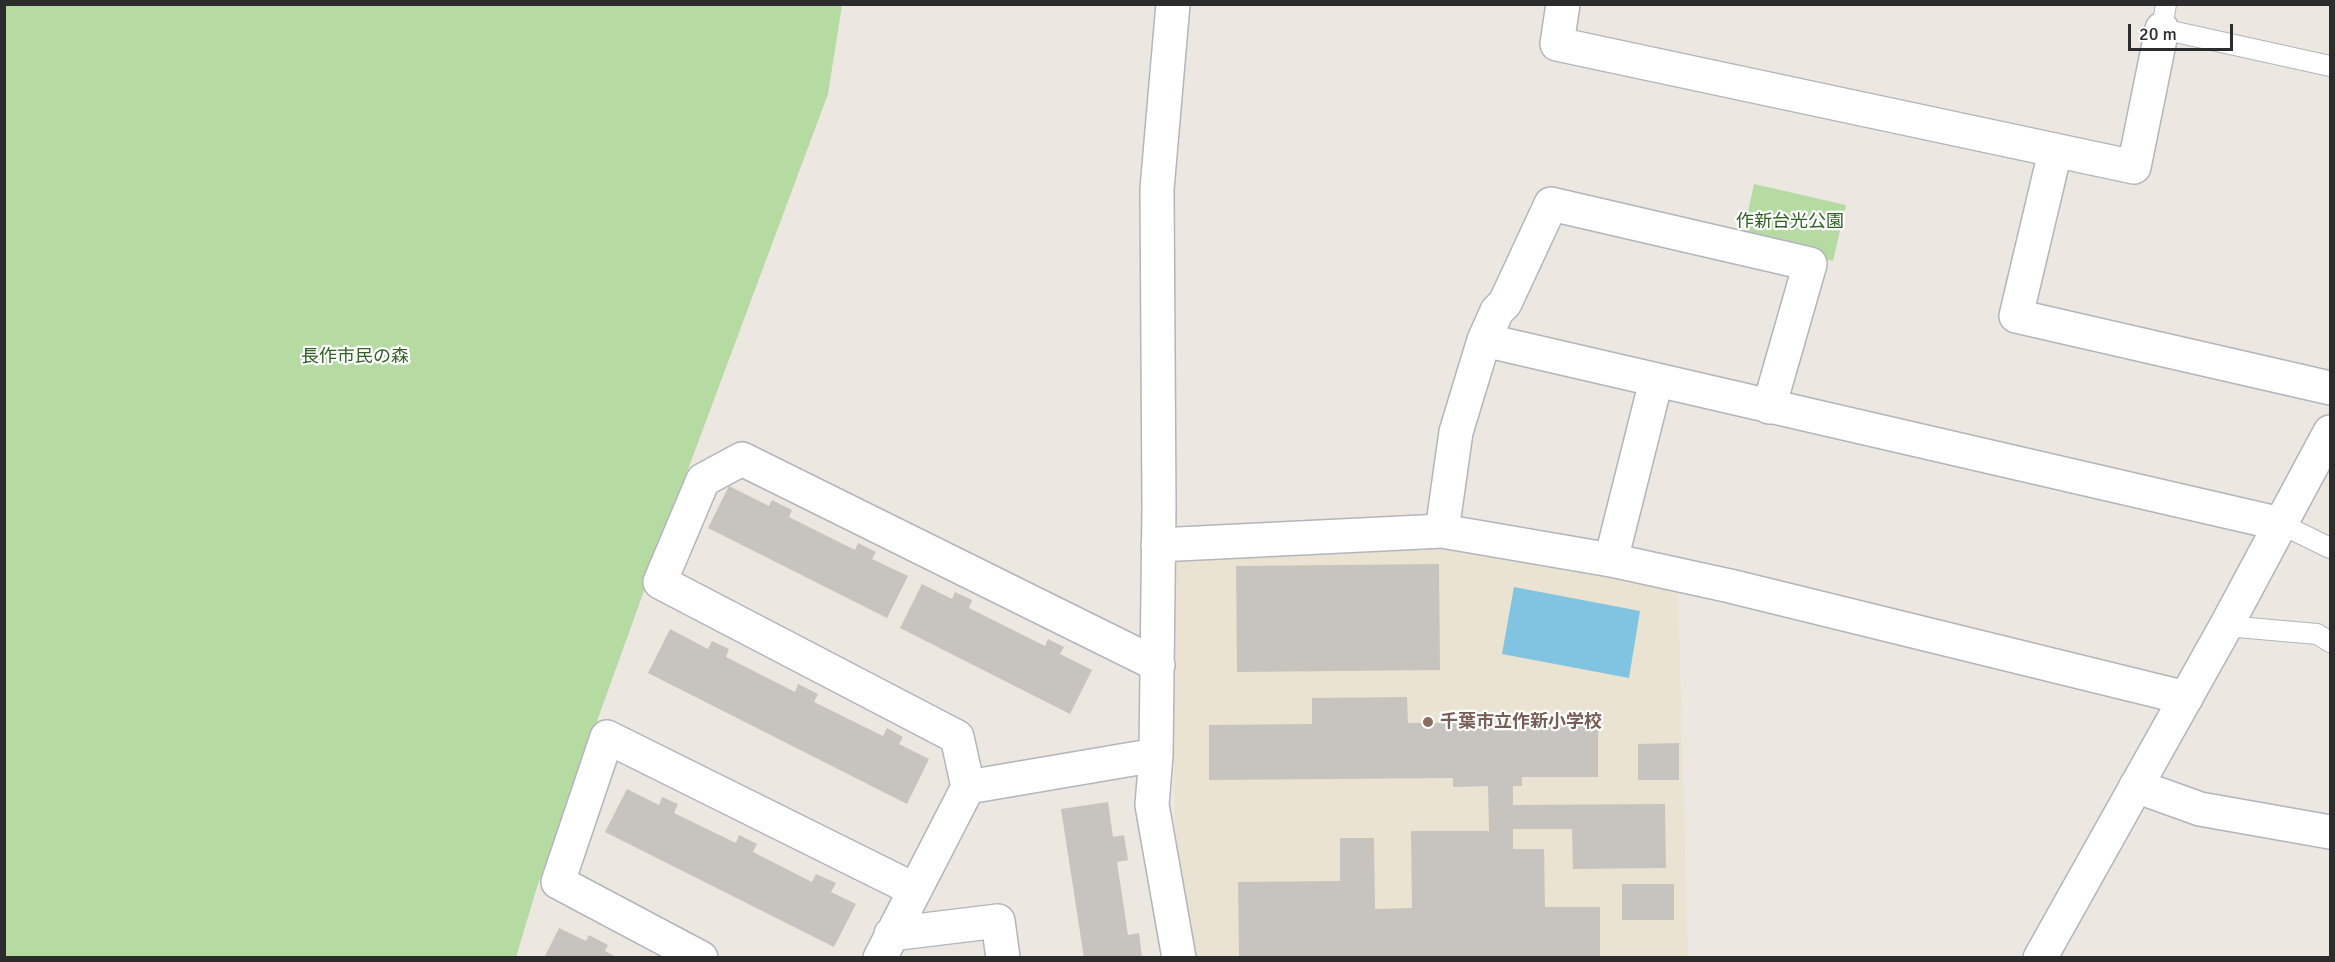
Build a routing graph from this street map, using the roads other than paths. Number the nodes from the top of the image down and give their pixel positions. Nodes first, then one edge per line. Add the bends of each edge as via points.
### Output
1 (1173, 4) edge
2 (1563, 4) edge
3 (2164, 17) edge
4 (2331, 66) edge
5 (2055, 152) junction
6 (1484, 340) junction
7 (1656, 381) junction
8 (2331, 388) edge
9 (1769, 407) junction
10 (2331, 432) edge
11 (2281, 524) junction
12 (1442, 531) junction
13 (1158, 545) junction
14 (2331, 548) edge
15 (1611, 560) junction
16 (2226, 626) junction
17 (2331, 642) edge
18 (1158, 665) junction
19 (2186, 698) junction
20 (1156, 755) junction
21 (2136, 786) junction
22 (968, 787) junction
23 (2331, 832) edge
24 (915, 890) junction
25 (886, 946) edge
26 (701, 957) edge
27 (1004, 957) edge
28 (1179, 957) edge
29 (2040, 957) edge

1 - 13 street via 1157,189
2 - 5 street via 1557,44
3 - 4 lane
3 - 5 street via 2134,167
5 - 8 street via 2016,316
6 - 7 street
6 - 9 street via 1551,204 1810,264
6 - 12 street via 1456,432
7 - 9 street
7 - 15 street
9 - 11 street
10 - 11 street
11 - 14 lane
11 - 16 street
12 - 13 street
12 - 15 street
13 - 18 street
15 - 19 street
16 - 17 lane via 2317,634
16 - 19 street
18 - 20 street
18 - 22 street via 742,459 703,480 660,582 957,737
19 - 21 street
20 - 22 street
20 - 28 street via 1152,805
21 - 23 street via 2200,809
21 - 29 street
22 - 24 street
24 - 25 street
24 - 26 street via 607,737 558,882
25 - 27 street via 998,921

